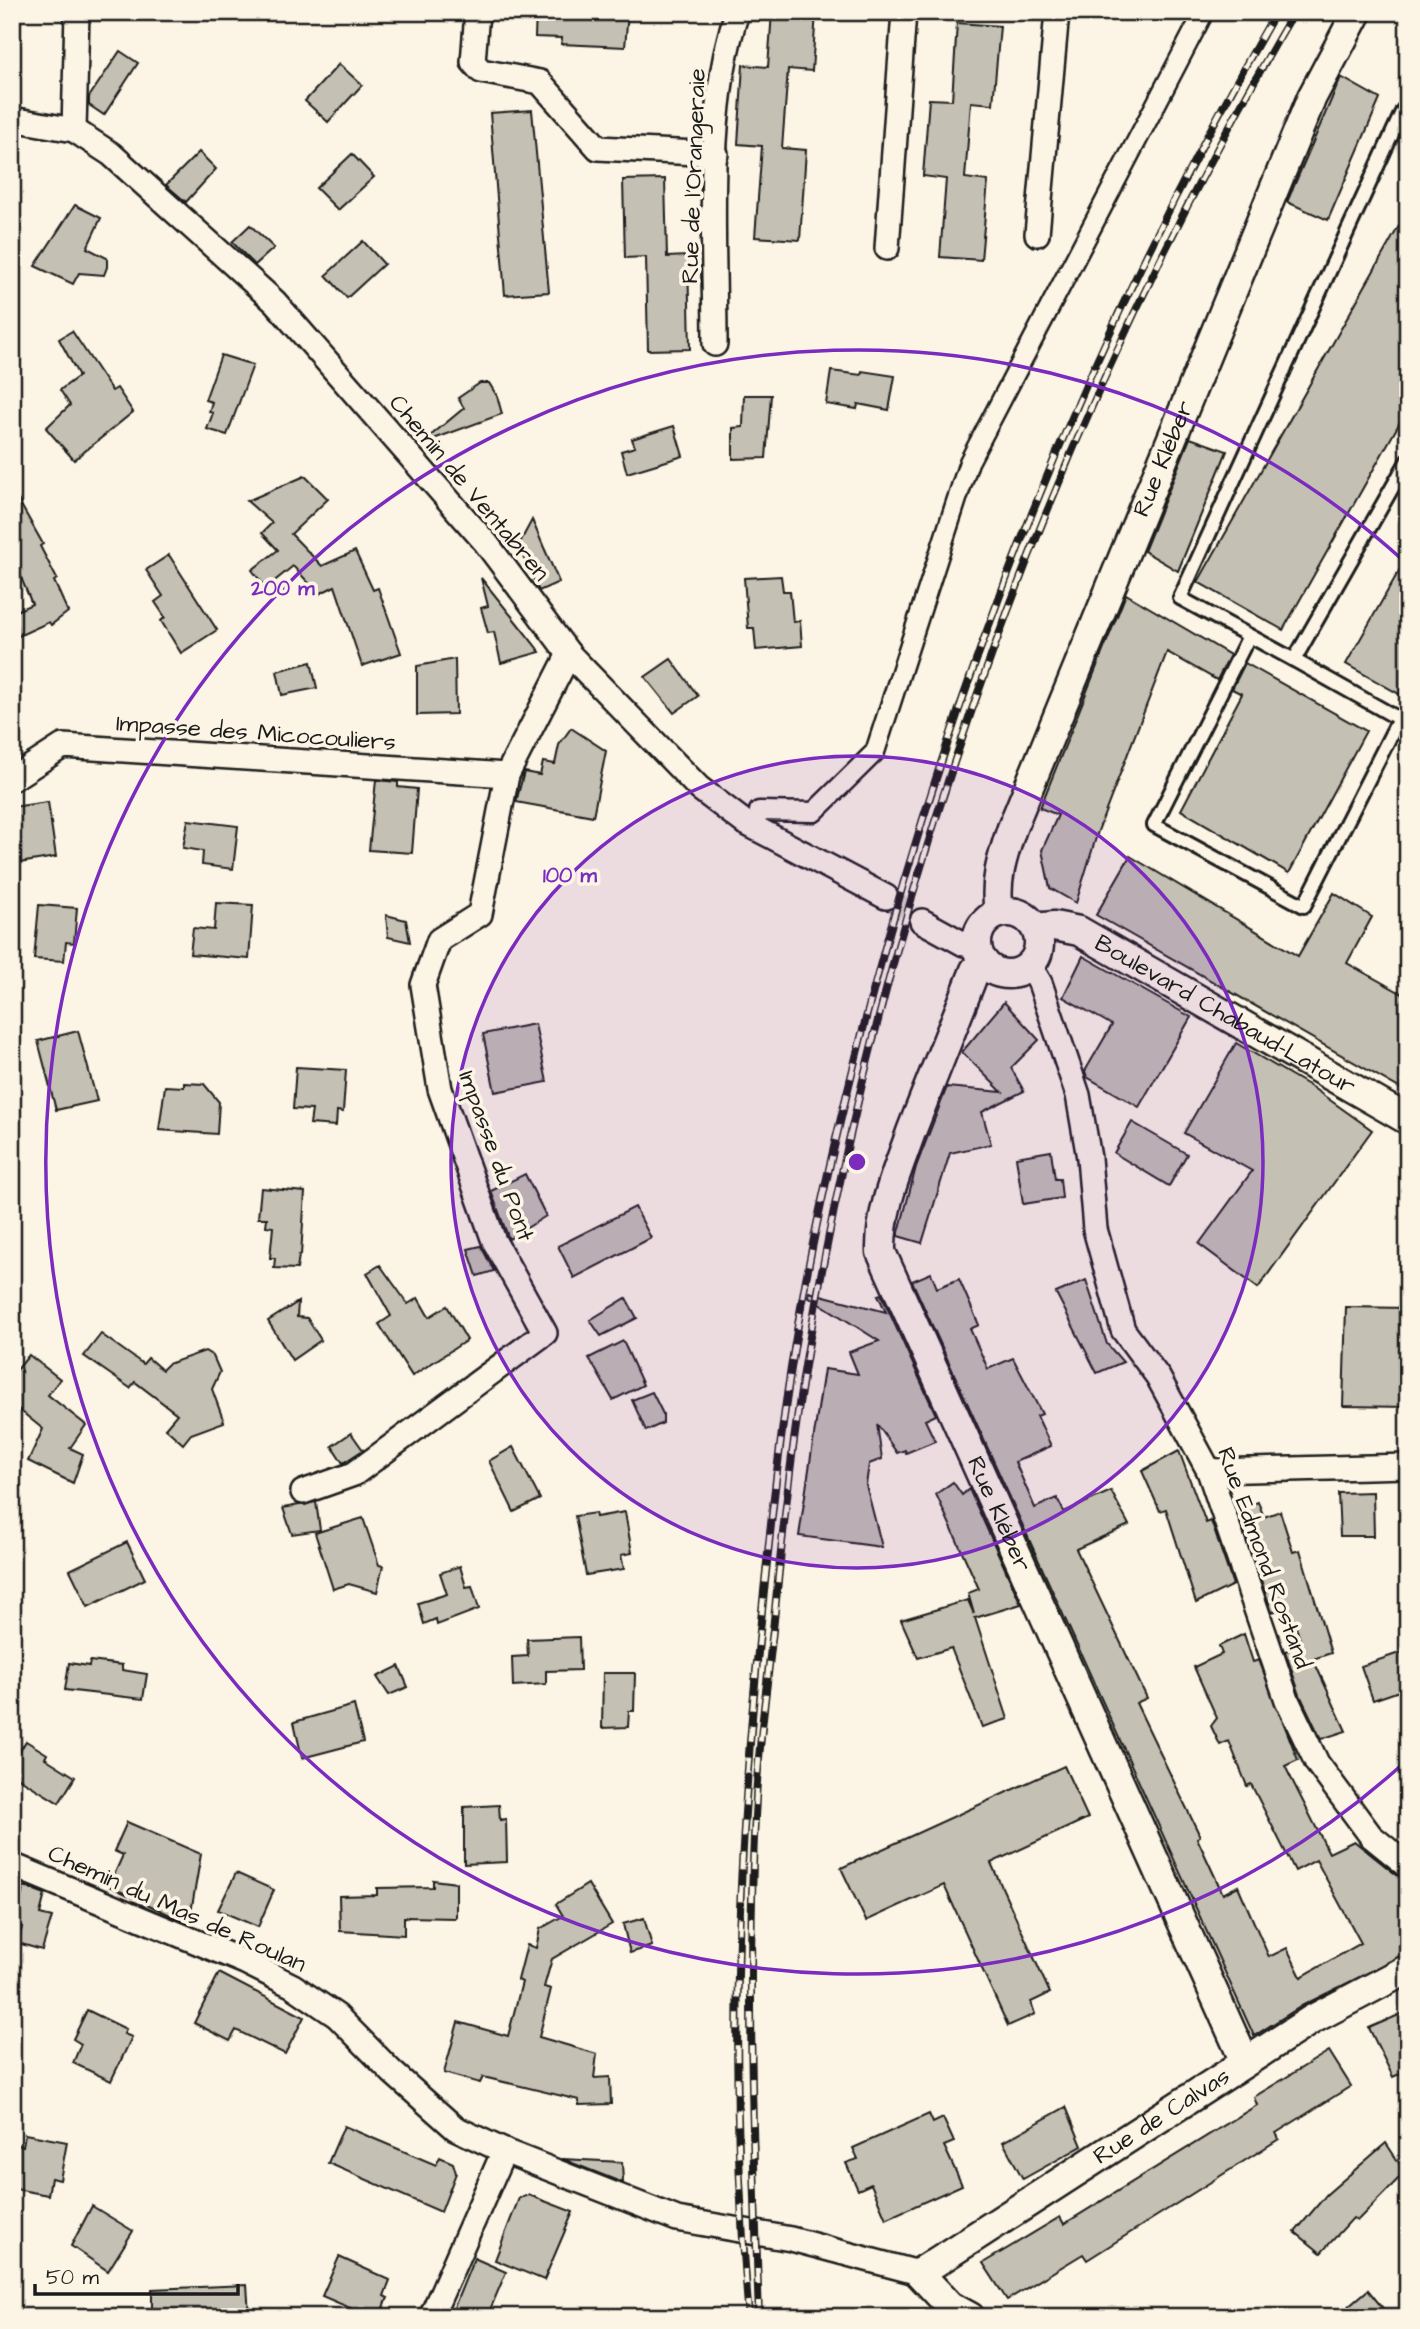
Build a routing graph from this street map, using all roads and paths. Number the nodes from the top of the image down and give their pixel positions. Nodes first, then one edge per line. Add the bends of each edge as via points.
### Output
1 (77, 12) edge
2 (477, 12) edge
3 (737, 12) edge
4 (904, 12) edge
5 (1057, 12) edge
6 (1204, 12) edge
7 (1357, 12) edge
8 (1408, 109) edge
9 (12, 118) edge
10 (74, 130) junction
11 (716, 154) junction
12 (1037, 234) dead end
13 (887, 248) dead end
14 (715, 344) dead end
15 (1408, 460) edge
16 (1249, 636) junction
17 (569, 654) junction
18 (1294, 660) junction
19 (1403, 721) edge
20 (507, 775) junction
21 (12, 779) edge
22 (759, 811) dead end
23 (886, 897) tunnel mouth
24 (999, 913) junction
25 (922, 921) tunnel mouth
26 (1036, 928) junction
27 (980, 954) junction
28 (1030, 966) junction
29 (1408, 1119) edge
30 (1408, 1466) edge
31 (1209, 1471) junction
32 (303, 1492) dead end
33 (12, 1865) edge
34 (1408, 1866) edge
35 (1408, 1969) edge
36 (1245, 2062) junction
37 (504, 2151) junction
38 (919, 2273) junction
39 (431, 2317) edge
40 (970, 2317) edge

1 - 10 street
2 - 11 street via 473,62 481,71 540,82 598,148
3 - 11 street, Rue de l'Orangeraie via 726,47
4 - 13 street
5 - 12 street
6 - 22 street via 969,462 875,752 814,812
7 - 24 street, Rue Kléber via 1312,97 1012,828 997,873
8 - 16 lane via 1403,110 1180,598
9 - 10 street, Chemin de Ventabren
10 - 17 street, Chemin de Ventabren via 111,153 275,302 486,543
11 - 14 street, Rue de l'Orangeraie
15 - 18 lane
16 - 18 lane
16 - 19 lane via 1154,825 1304,906
17 - 20 street, Impasse du Pont
17 - 23 street, Chemin de Ventabren via 699,788 744,822
18 - 19 lane
20 - 21 street, Impasse des Micocouliers via 63,746
20 - 32 street, Impasse du Pont via 481,914 439,940 423,985 445,1102 494,1241 545,1333 354,1474
24 - 26 street via 1020,914
24 - 27 street, Rue Kléber via 982,926
25 - 27 street
26 - 28 street via 1039,948
26 - 29 street, Boulevard Chabaud-Latour via 1079,931
27 - 28 street via 1005,974
27 - 36 street, Rue Kléber via 889,1194 880,1225 881,1252
28 - 31 street, Rue Edmond Rostand via 1078,1095 1095,1229 1123,1330 1158,1377
30 - 31 street
31 - 34 street, Rue Edmond Rostand via 1287,1700 1317,1763 1371,1836
33 - 37 street, Chemin du Mas de Roulan via 293,1986 337,2015 455,2128
35 - 36 street, Rue de Calvas via 1311,2020
36 - 38 street, Rue de Calvas
37 - 38 street, Chemin du Mas de Roulan via 677,2219 791,2239
37 - 39 street
38 - 40 street via 950,2306

